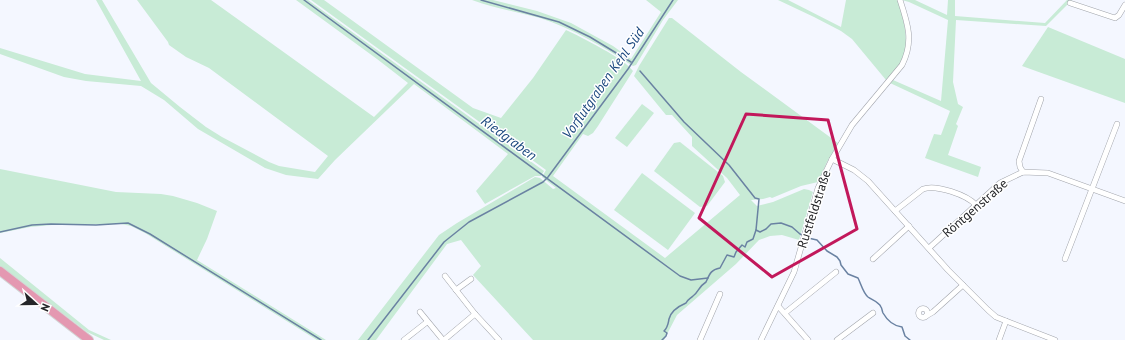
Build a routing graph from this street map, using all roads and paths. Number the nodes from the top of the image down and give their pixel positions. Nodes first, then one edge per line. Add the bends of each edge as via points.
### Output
1 (900, 0) edge
2 (1070, 2) dead end
3 (1125, 4) edge
4 (1041, 99) dead end
5 (1117, 124) dead end
6 (832, 159) junction
7 (1023, 172) junction
8 (1092, 190) junction
9 (1125, 201) edge
10 (976, 205) junction
11 (895, 211) junction
12 (909, 226) junction
13 (929, 248) junction
14 (873, 259) dead end
15 (1065, 259) dead end
16 (0, 271) edge
17 (836, 272) dead end
18 (445, 276) dead end
19 (471, 278) dead end
20 (963, 285) junction
21 (456, 290) junction
22 (720, 294) dead end
23 (778, 306) junction
24 (420, 312) dead end
25 (785, 313) junction
26 (475, 314) junction
27 (873, 314) dead end
28 (926, 316) dead end
29 (1006, 321) junction
30 (427, 322) junction
31 (89, 340) edge
32 (404, 340) edge
33 (443, 340) edge
34 (499, 340) edge
35 (700, 340) edge
36 (761, 340) edge
37 (808, 340) edge
38 (837, 340) edge
39 (999, 340) edge
40 (1055, 340) edge

1 - 6 street, Rustfeldstraße via 908,23 907,56 852,126
2 - 3 street via 1116,18
4 - 7 street, Röntgenstraße via 1019,161
5 - 8 street
6 - 11 street via 854,170 868,181
6 - 23 street, Rustfeldstraße via 818,188 794,272
7 - 8 street, Röntgenstraße via 1048,173
7 - 10 street, Röntgenstraße via 1000,183
8 - 9 street, Röntgenstraße
8 - 15 street
10 - 11 street via 971,200 928,187
10 - 13 street, Röntgenstraße
11 - 12 street
12 - 13 street
12 - 14 street
13 - 20 street
16 - 31 main road
17 - 25 street
18 - 21 street
19 - 21 street
20 - 28 street
20 - 29 street via 996,317
21 - 26 street
22 - 35 street
23 - 25 street
23 - 36 street, Rustfeldstraße
24 - 30 street
25 - 37 street
26 - 33 street
26 - 34 street
27 - 38 street
29 - 39 street
29 - 40 street
30 - 32 street
30 - 33 street

